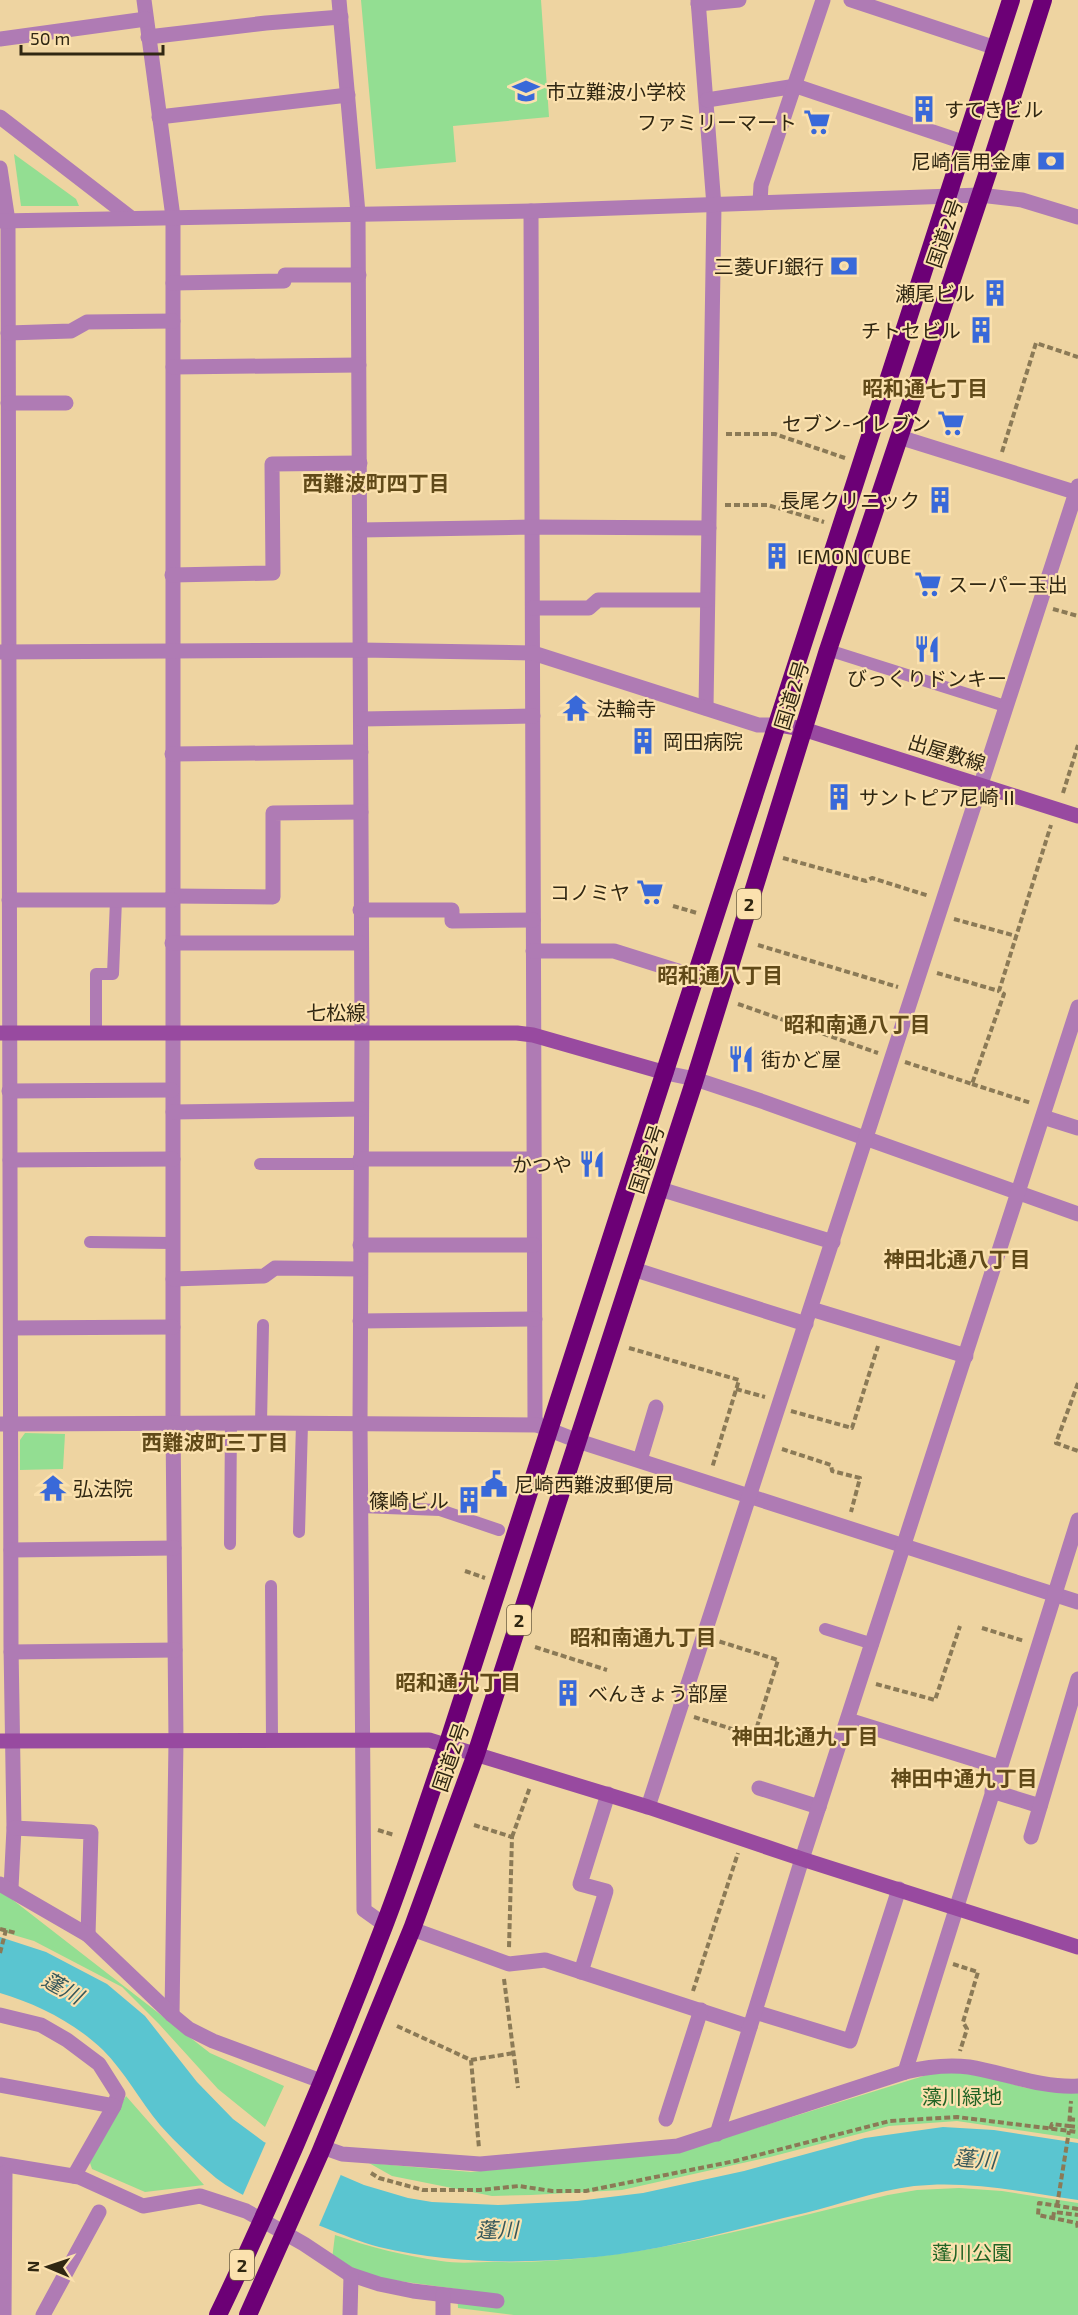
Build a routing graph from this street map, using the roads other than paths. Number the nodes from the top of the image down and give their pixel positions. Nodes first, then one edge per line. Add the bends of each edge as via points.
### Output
1 (144, 0) edge
2 (339, 0) edge
3 (739, 0) edge
4 (824, 0) edge
5 (851, 0) edge
6 (1011, 0) edge
7 (1043, 0) edge
8 (698, 2) edge
9 (341, 17) junction
10 (146, 20) junction
11 (148, 37) junction
12 (0, 39) edge
13 (996, 48) junction
14 (795, 86) junction
15 (348, 95) junction
16 (707, 100) junction
17 (0, 117) edge
18 (159, 117) junction
19 (966, 143) junction
20 (0, 168) edge
21 (980, 195) junction
22 (947, 196) junction
23 (760, 202) junction
24 (714, 206) junction
25 (531, 211) junction
26 (358, 213) junction
27 (173, 217) junction
28 (1078, 217) edge
29 (131, 218) junction
30 (4, 221) edge
31 (359, 275) junction
32 (173, 283) junction
33 (172, 321) junction
34 (8, 333) junction
35 (4, 364) edge
36 (359, 365) junction
37 (172, 367) junction
38 (8, 403) junction
39 (66, 403) dead end
40 (899, 437) junction
41 (360, 463) junction
42 (1077, 491) edge
43 (533, 527) junction
44 (709, 528) junction
45 (360, 530) junction
46 (4, 538) edge
47 (172, 575) junction
48 (707, 600) junction
49 (533, 608) junction
50 (361, 650) junction
51 (828, 650) junction
52 (172, 651) junction
53 (4, 652) edge
54 (533, 652) junction
55 (1005, 706) junction
56 (705, 708) junction
57 (533, 716) junction
58 (361, 719) junction
59 (779, 725) junction
60 (803, 729) junction
61 (4, 748) edge
62 (361, 752) junction
63 (172, 754) junction
64 (980, 785) junction
65 (361, 812) junction
66 (1078, 816) edge
67 (4, 845) edge
68 (172, 898) junction
69 (9, 900) junction
70 (116, 900) junction
71 (360, 910) junction
72 (533, 920) junction
73 (172, 943) junction
74 (360, 943) junction
75 (4, 947) edge
76 (533, 951) junction
77 (697, 977) junction
78 (1078, 1007) edge
79 (362, 1032) junction
80 (4, 1033) edge
81 (96, 1033) junction
82 (174, 1034) junction
83 (533, 1035) junction
84 (666, 1073) junction
85 (695, 1080) junction
86 (172, 1090) junction
87 (9, 1091) junction
88 (360, 1109) junction
89 (172, 1112) junction
90 (1044, 1112) junction
91 (5, 1117) edge
92 (1078, 1128) edge
93 (867, 1138) junction
94 (173, 1159) junction
95 (534, 1159) junction
96 (10, 1160) junction
97 (360, 1162) junction
98 (260, 1164) dead end
99 (660, 1189) junction
100 (1018, 1193) junction
101 (5, 1203) edge
102 (1078, 1214) edge
103 (90, 1242) dead end
104 (833, 1242) junction
105 (173, 1243) junction
106 (360, 1245) junction
107 (534, 1245) junction
108 (360, 1269) junction
109 (633, 1269) junction
110 (173, 1279) junction
111 (5, 1280) edge
112 (809, 1317) junction
113 (534, 1319) junction
114 (360, 1321) junction
115 (263, 1325) dead end
116 (173, 1327) junction
117 (11, 1328) junction
118 (966, 1356) junction
119 (656, 1407) dead end
120 (173, 1423) junction
121 (231, 1423) junction
122 (261, 1423) junction
123 (6, 1424) edge
124 (302, 1424) junction
125 (360, 1424) junction
126 (543, 1428) junction
127 (578, 1441) junction
128 (640, 1460) junction
129 (6, 1482) edge
130 (750, 1495) junction
131 (360, 1507) junction
132 (1078, 1520) edge
133 (499, 1530) dead end
134 (299, 1532) dead end
135 (230, 1544) dead end
136 (905, 1545) junction
137 (174, 1548) junction
138 (11, 1550) junction
139 (5, 1568) edge
140 (271, 1586) dead end
141 (1053, 1594) junction
142 (1078, 1602) edge
143 (825, 1629) dead end
144 (873, 1644) junction
145 (7, 1648) edge
146 (175, 1650) junction
147 (1078, 1679) edge
148 (848, 1720) junction
149 (361, 1740) junction
150 (6, 1741) edge
151 (176, 1741) junction
152 (272, 1741) junction
153 (447, 1746) junction
154 (476, 1754) junction
155 (999, 1767) junction
156 (759, 1788) dead end
157 (992, 1791) junction
158 (608, 1794) junction
159 (1040, 1806) junction
160 (648, 1807) junction
161 (819, 1807) junction
162 (14, 1828) junction
163 (1031, 1837) dead end
164 (802, 1859) junction
165 (5, 1886) edge
166 (899, 1889) junction
167 (957, 1908) junction
168 (385, 1925) junction
169 (412, 1929) junction
170 (88, 1935) junction
171 (1078, 1947) edge
172 (581, 1972) junction
173 (694, 2008) junction
174 (0, 2015) edge
175 (172, 2015) junction
176 (752, 2019) junction
177 (905, 2072) junction
178 (321, 2081) junction
179 (0, 2085) edge
180 (1075, 2086) edge
181 (114, 2106) junction
182 (666, 2119) dead end
183 (717, 2134) junction
184 (321, 2150) junction
185 (4, 2170) edge
186 (74, 2176) junction
187 (99, 2212) dead end
188 (264, 2218) junction
189 (287, 2229) junction
190 (351, 2275) junction
191 (443, 2295) junction
192 (497, 2301) dead end
193 (4, 2315) edge
194 (43, 2315) edge
195 (219, 2315) edge
196 (248, 2315) edge
197 (350, 2315) edge
198 (443, 2315) edge

1 - 10 street
2 - 9 street
3 - 8 street
4 - 14 street
5 - 13 street
6 - 13 highway, 国道2号 / 2
7 - 21 highway, 国道2号 / 2
8 - 16 street
9 - 11 street
9 - 15 street
10 - 11 street
10 - 12 street
11 - 18 street
13 - 19 highway, 国道2号 / 2
14 - 16 street
14 - 19 street
14 - 23 street via 761,185
15 - 18 street
15 - 26 street
16 - 24 street
17 - 29 street
18 - 27 street
19 - 22 highway, 国道2号 / 2
20 - 30 street
21 - 22 street
21 - 28 street via 1022,200
21 - 40 highway, 国道2号 / 2
22 - 23 street
22 - 59 highway, 国道2号 / 2
23 - 24 street
24 - 25 street
24 - 44 street
25 - 26 street
25 - 43 street
26 - 27 street
26 - 31 street
27 - 29 street
27 - 32 street
29 - 30 street
30 - 34 street
31 - 32 street via 285,274 285,281
31 - 36 street
32 - 33 street
33 - 34 street via 87,322 71,331
33 - 37 street
34 - 35 street
35 - 38 street
36 - 37 street
36 - 41 street
37 - 47 street
38 - 39 street
38 - 46 street
40 - 42 street
40 - 51 highway, 国道2号 / 2
41 - 45 street
41 - 47 street via 272,464 273,573
42 - 55 street
43 - 44 street
43 - 45 street
43 - 49 street
44 - 48 street
45 - 50 street
46 - 53 street
47 - 52 street
48 - 49 street via 598,600 589,608
48 - 56 street
49 - 54 street
50 - 52 street
50 - 54 street
50 - 58 street
51 - 55 lane
51 - 60 highway, 国道2号 / 2
52 - 53 street
52 - 63 street
53 - 61 street
54 - 56 street
54 - 57 street
55 - 64 street
56 - 59 street via 758,725
57 - 58 street
57 - 72 street
58 - 62 street
59 - 60 street, 出屋敷線
59 - 77 highway, 国道2号 / 2
60 - 64 street, 出屋敷線
60 - 85 highway, 国道2号 / 2
61 - 67 street
62 - 63 street
62 - 65 street
63 - 68 street
64 - 66 street, 出屋敷線
64 - 93 street
65 - 68 street via 273,813 273,897
65 - 71 street
67 - 69 street
68 - 70 street
68 - 73 street
69 - 70 street
69 - 75 street
70 - 81 lane via 113,974 96,974
71 - 72 street via 452,910 452,921
71 - 74 street
72 - 76 street
73 - 74 street
73 - 82 street
74 - 79 street
75 - 80 street
76 - 77 street via 614,951
76 - 83 street
77 - 84 highway, 国道2号 / 2
78 - 90 street
79 - 82 street, 七松線
79 - 83 street, 七松線
79 - 88 street
80 - 81 street, 七松線
80 - 87 street
81 - 82 street, 七松線
82 - 86 street
83 - 84 street, 七松線
83 - 95 street
84 - 85 street
84 - 126 highway, 国道2号 / 2
85 - 93 street
85 - 99 highway, 国道2号 / 2
86 - 87 street
86 - 89 street
87 - 91 street
88 - 89 street
88 - 97 street
89 - 94 street
90 - 92 street
90 - 100 street
91 - 96 street
93 - 100 street
93 - 104 street
94 - 96 street
94 - 105 street
95 - 97 street
95 - 107 street
96 - 101 street
97 - 98 lane
97 - 106 street
99 - 104 street
99 - 109 highway, 国道2号 / 2
100 - 102 street
100 - 118 street
101 - 111 street
103 - 105 lane
104 - 112 street
105 - 110 street
106 - 107 street
106 - 108 street
107 - 113 street
108 - 110 street via 274,1268 264,1276
108 - 114 street
109 - 112 street
109 - 127 highway, 国道2号 / 2
110 - 116 street
111 - 117 street
112 - 118 street via 883,1331
112 - 130 street
113 - 114 street
113 - 126 street via 535,1418
114 - 125 street
115 - 122 lane
116 - 117 street
116 - 120 street
117 - 123 street
118 - 136 street
119 - 128 street
120 - 121 street
120 - 123 street
120 - 137 street
121 - 122 street
121 - 135 lane
122 - 124 street
123 - 129 street
124 - 125 street
124 - 134 lane
125 - 126 street
125 - 131 street
126 - 127 street
126 - 153 highway, 国道2号 / 2
127 - 128 street
127 - 154 highway, 国道2号 / 2
128 - 130 street
129 - 138 street
130 - 136 street
130 - 160 street
131 - 133 lane via 440,1510
131 - 149 street
132 - 141 street
136 - 141 street
136 - 144 street
137 - 138 street
137 - 146 street
138 - 139 street
139 - 145 street
140 - 152 lane
141 - 142 street
141 - 155 street
143 - 144 lane
144 - 148 street
145 - 146 street
145 - 150 street
146 - 151 street
147 - 159 street
148 - 155 street
148 - 161 street
149 - 152 street
149 - 153 street via 429,1740
149 - 168 street via 364,1910
150 - 151 street
150 - 162 street
151 - 152 street
151 - 175 street
153 - 154 street
153 - 168 highway, 国道2号 / 2
154 - 158 street
154 - 169 highway, 国道2号 / 2
155 - 157 street
156 - 161 street
157 - 159 street
157 - 167 street
158 - 160 street
158 - 172 street via 580,1884 606,1891
159 - 163 street
160 - 164 street
161 - 164 street
162 - 165 street
162 - 170 street via 91,1832
164 - 166 street
164 - 176 street
165 - 170 street
166 - 167 street
166 - 176 street via 850,2041
167 - 171 street
167 - 177 street
168 - 178 highway, 国道2号 / 2
169 - 172 street via 506,1962 546,1960
169 - 184 highway, 国道2号 / 2
170 - 175 street
172 - 173 street
173 - 176 street
173 - 182 street
174 - 181 street via 41,2025 99,2064 118,2094
175 - 178 street via 213,2041
176 - 183 street
177 - 180 street via 956,2066 1041,2084
177 - 183 street
178 - 188 highway, 国道2号 / 2
179 - 181 street
181 - 186 street
183 - 184 street via 678,2146 480,2164
184 - 189 highway, 国道2号 / 2
185 - 186 street
185 - 193 street
186 - 188 street via 143,2206 200,2196
187 - 194 street
188 - 189 street
188 - 195 highway, 国道2号 / 2
189 - 190 street
189 - 196 highway, 国道2号 / 2
190 - 191 street
190 - 197 street
191 - 192 street
191 - 198 street

